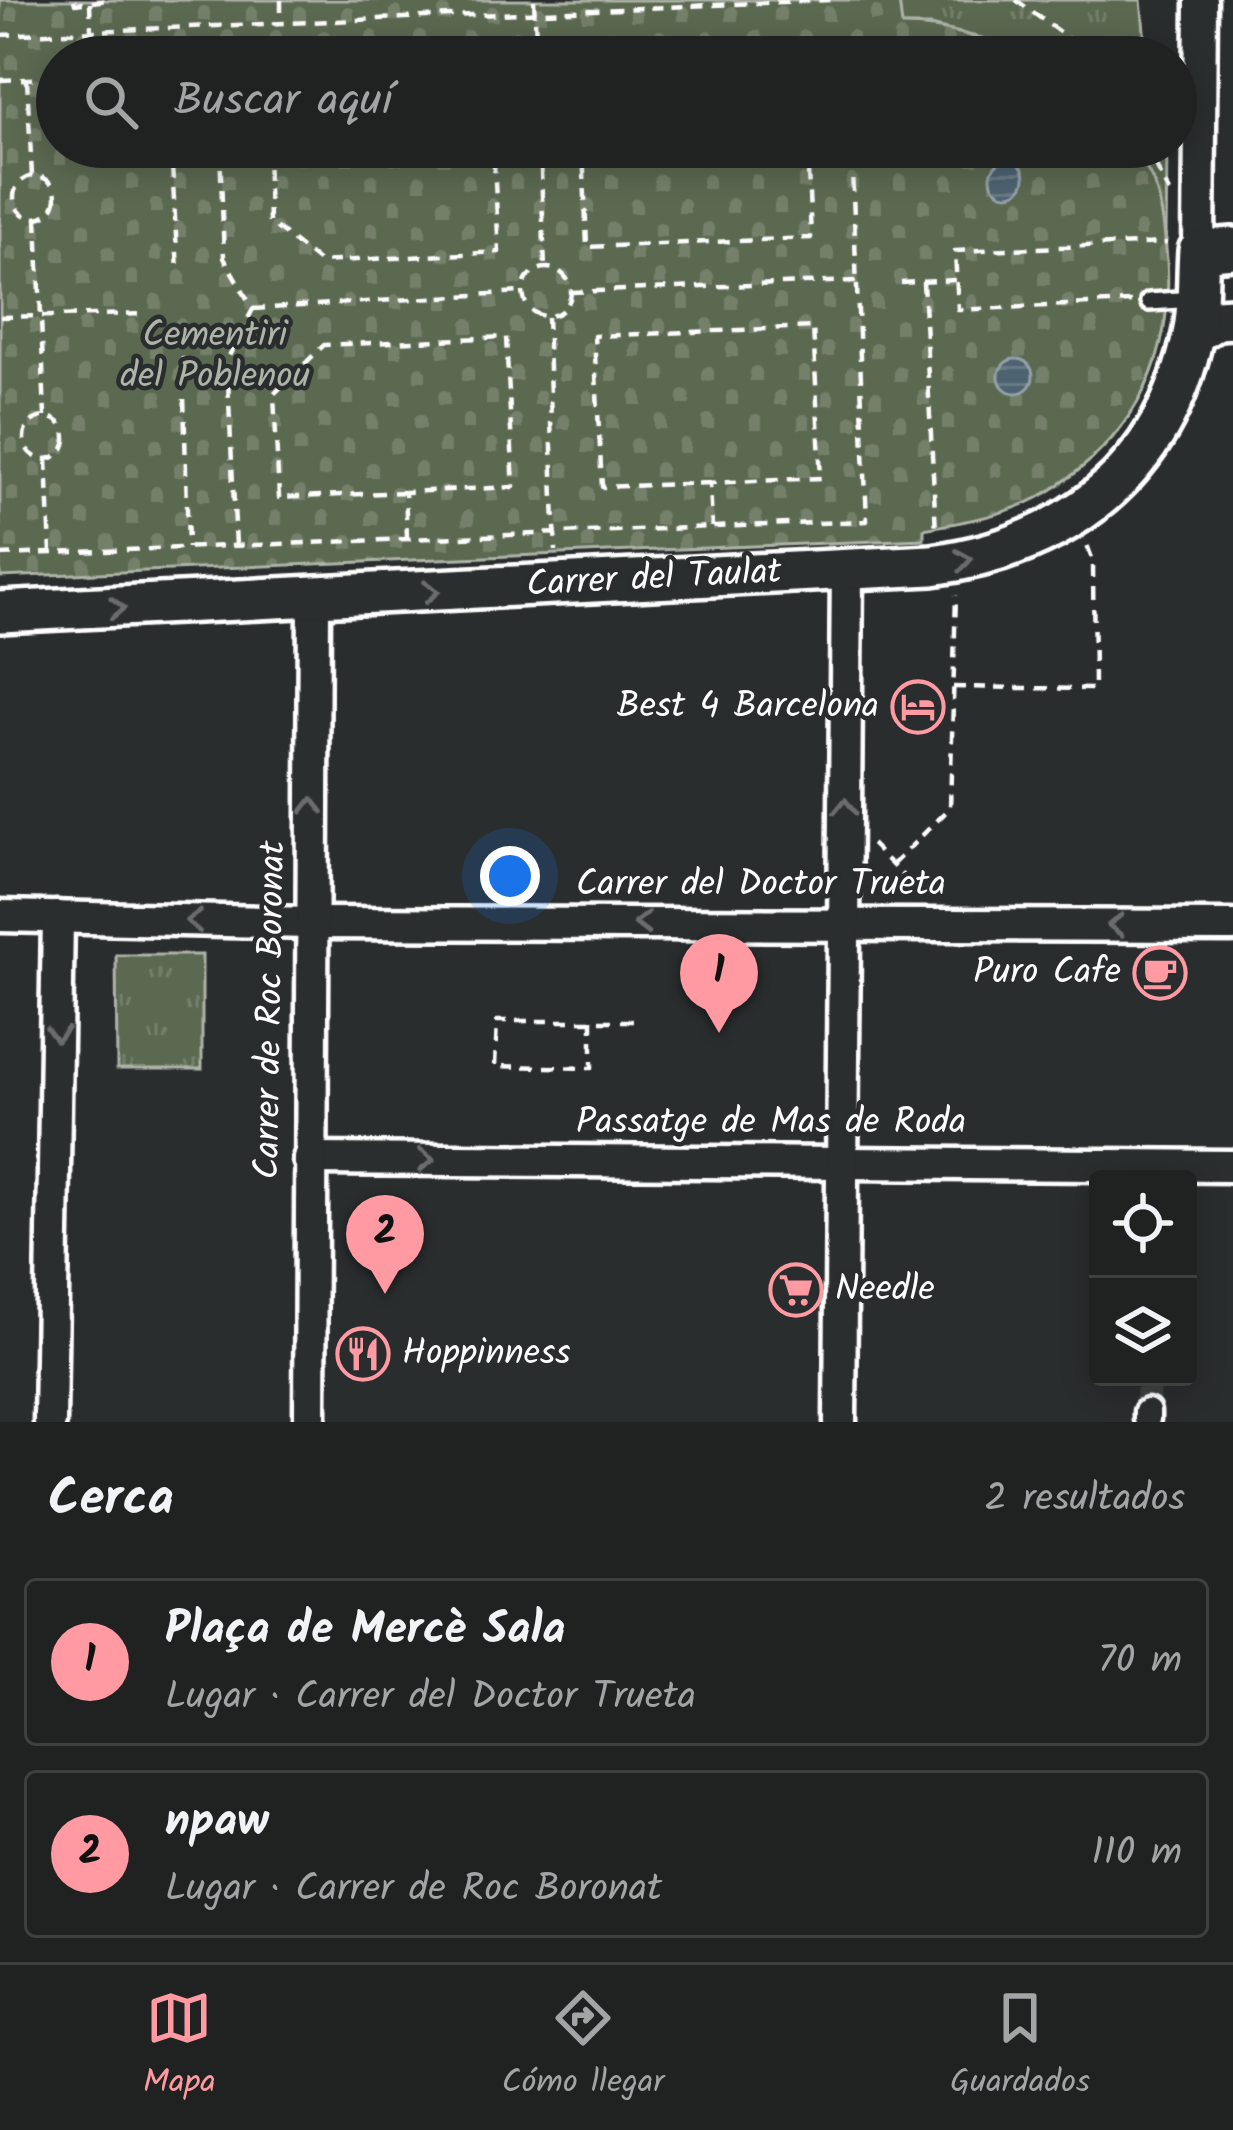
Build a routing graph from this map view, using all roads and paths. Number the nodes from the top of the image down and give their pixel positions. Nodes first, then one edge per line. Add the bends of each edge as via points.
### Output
1 (74, 0) edge
2 (108, 0) edge
3 (281, 0) edge
4 (534, 0) edge
5 (832, 0) edge
6 (1016, 0) edge
7 (1201, 0) edge
8 (90, 3) junction
9 (535, 11) junction
10 (281, 23) junction
11 (91, 31) junction
12 (0, 35) edge
13 (536, 36) edge
14 (1065, 36) edge
15 (36, 78) edge
16 (27, 79) junction
17 (0, 80) edge
18 (172, 168) edge
19 (221, 168) edge
20 (268, 168) edge
21 (494, 168) edge
22 (541, 168) edge
23 (584, 168) edge
24 (808, 168) edge
25 (852, 168) edge
26 (1156, 168) edge
27 (32, 176) junction
28 (1172, 199) dead end
29 (37, 218) junction
30 (1202, 247) edge
31 (868, 264) dead end
32 (856, 265) junction
33 (544, 268) junction
34 (178, 271) dead end
35 (237, 280) junction
36 (956, 280) junction
37 (223, 281) dead end
38 (857, 281) junction
39 (923, 282) junction
40 (901, 283) dead end
41 (522, 292) junction
42 (571, 292) junction
43 (869, 298) dead end
44 (858, 299) junction
45 (1149, 302) joint
46 (253, 309) junction
47 (146, 314) dead end
48 (40, 316) junction
49 (1194, 316) junction
50 (0, 317) edge
51 (547, 317) junction
52 (1233, 318) edge
53 (238, 338) junction
54 (226, 339) dead end
55 (183, 357) dead end
56 (45, 418) junction
57 (47, 459) junction
58 (710, 483) junction
59 (405, 492) junction
60 (712, 526) junction
61 (936, 527) dead end
62 (556, 533) junction
63 (1084, 537) dead end
64 (407, 539) junction
65 (236, 546) junction
66 (188, 548) junction
67 (51, 553) junction
68 (0, 555) edge
69 (556, 562) dead end
70 (847, 568) junction
71 (956, 586) dead end
72 (314, 599) junction
73 (0, 612) edge
74 (952, 687) junction
75 (869, 842) dead end
76 (892, 865) junction
77 (922, 895) dead end
78 (0, 916) edge
79 (58, 917) junction
80 (311, 923) junction
81 (843, 924) junction
82 (1233, 926) edge
83 (519, 1011) dead end
84 (592, 1019) junction
85 (518, 1021) junction
86 (633, 1021) dead end
87 (309, 1159) junction
88 (840, 1163) junction
89 (1233, 1166) edge
90 (1089, 1170) edge
91 (1184, 1170) edge
92 (50, 1422) edge
93 (310, 1422) edge
94 (840, 1422) edge

1 - 8 path
2 - 8 path
3 - 10 path
4 - 9 path
5 - 9 path
6 - 14 path
7 - 30 street
8 - 11 path
9 - 10 path
9 - 13 path
10 - 11 path
11 - 12 path
15 - 16 path
16 - 17 path
16 - 27 path
18 - 34 path
19 - 35 path via 224,258
20 - 21 path via 269,221 319,262 499,252
22 - 33 path
23 - 24 path via 587,247 811,238
25 - 32 path
26 - 28 path
27 - 29 path via 17,187 15,202
27 - 29 path via 50,182 56,196 51,211
29 - 48 path
30 - 36 path via 955,251
30 - 49 street, Carrer del Taulat
31 - 32 path
32 - 38 path
33 - 41 path
33 - 42 path via 563,274
35 - 37 path
35 - 46 path
36 - 39 path
36 - 45 path via 958,310
38 - 42 path
38 - 44 path
39 - 40 path
39 - 61 path
41 - 46 path
41 - 51 path via 530,310
42 - 51 path via 566,308
43 - 44 path
44 - 60 path via 867,520
45 - 49 lane
46 - 53 path
47 - 48 path
48 - 50 path
48 - 56 path
49 - 52 street
70 -> 49 street, Carrer del Taulat via 978,559 1077,516 1151,436 1172,398
51 - 62 path
53 - 54 path
53 - 65 path via 227,360
55 - 66 path
56 - 57 path via 66,438
56 - 57 path via 30,424 25,440 32,454
57 - 67 path
58 - 58 path via 821,478 813,327 594,336 602,488
58 - 60 path
59 - 59 path via 279,498 274,394 324,345 506,338 514,488
59 - 64 path
60 - 62 path
62 - 64 path
62 - 69 path
63 - 74 path via 1093,561 1094,689
64 - 65 path
65 - 66 path
66 - 67 path
67 - 68 path
72 -> 70 street, Carrer del Taulat
81 -> 70 street
71 - 74 path
73 -> 72 street, Carrer del Taulat
80 -> 72 street, Carrer de Roc Boronat
74 - 76 path via 950,808
75 - 76 path
76 - 77 path
78 - 79 street, Carrer del Doctor Trueta
80 -> 79 street, Carrer del Doctor Trueta
79 -> 92 street
81 -> 80 street, Carrer del Doctor Trueta
80 - 87 street, Carrer de Roc Boronat
82 -> 81 street, Carrer del Doctor Trueta
81 - 88 street
83 - 85 path
84 - 85 path
84 - 85 path via 592,1067 495,1066 497,1021
84 - 86 path
87 -> 88 street, Passatge de Mas de Roda
87 - 93 street, Carrer de Roc Boronat
88 - 90 street, Passatge de Mas de Roda
88 - 94 street
89 - 91 street, Passatge de Mas de Roda

